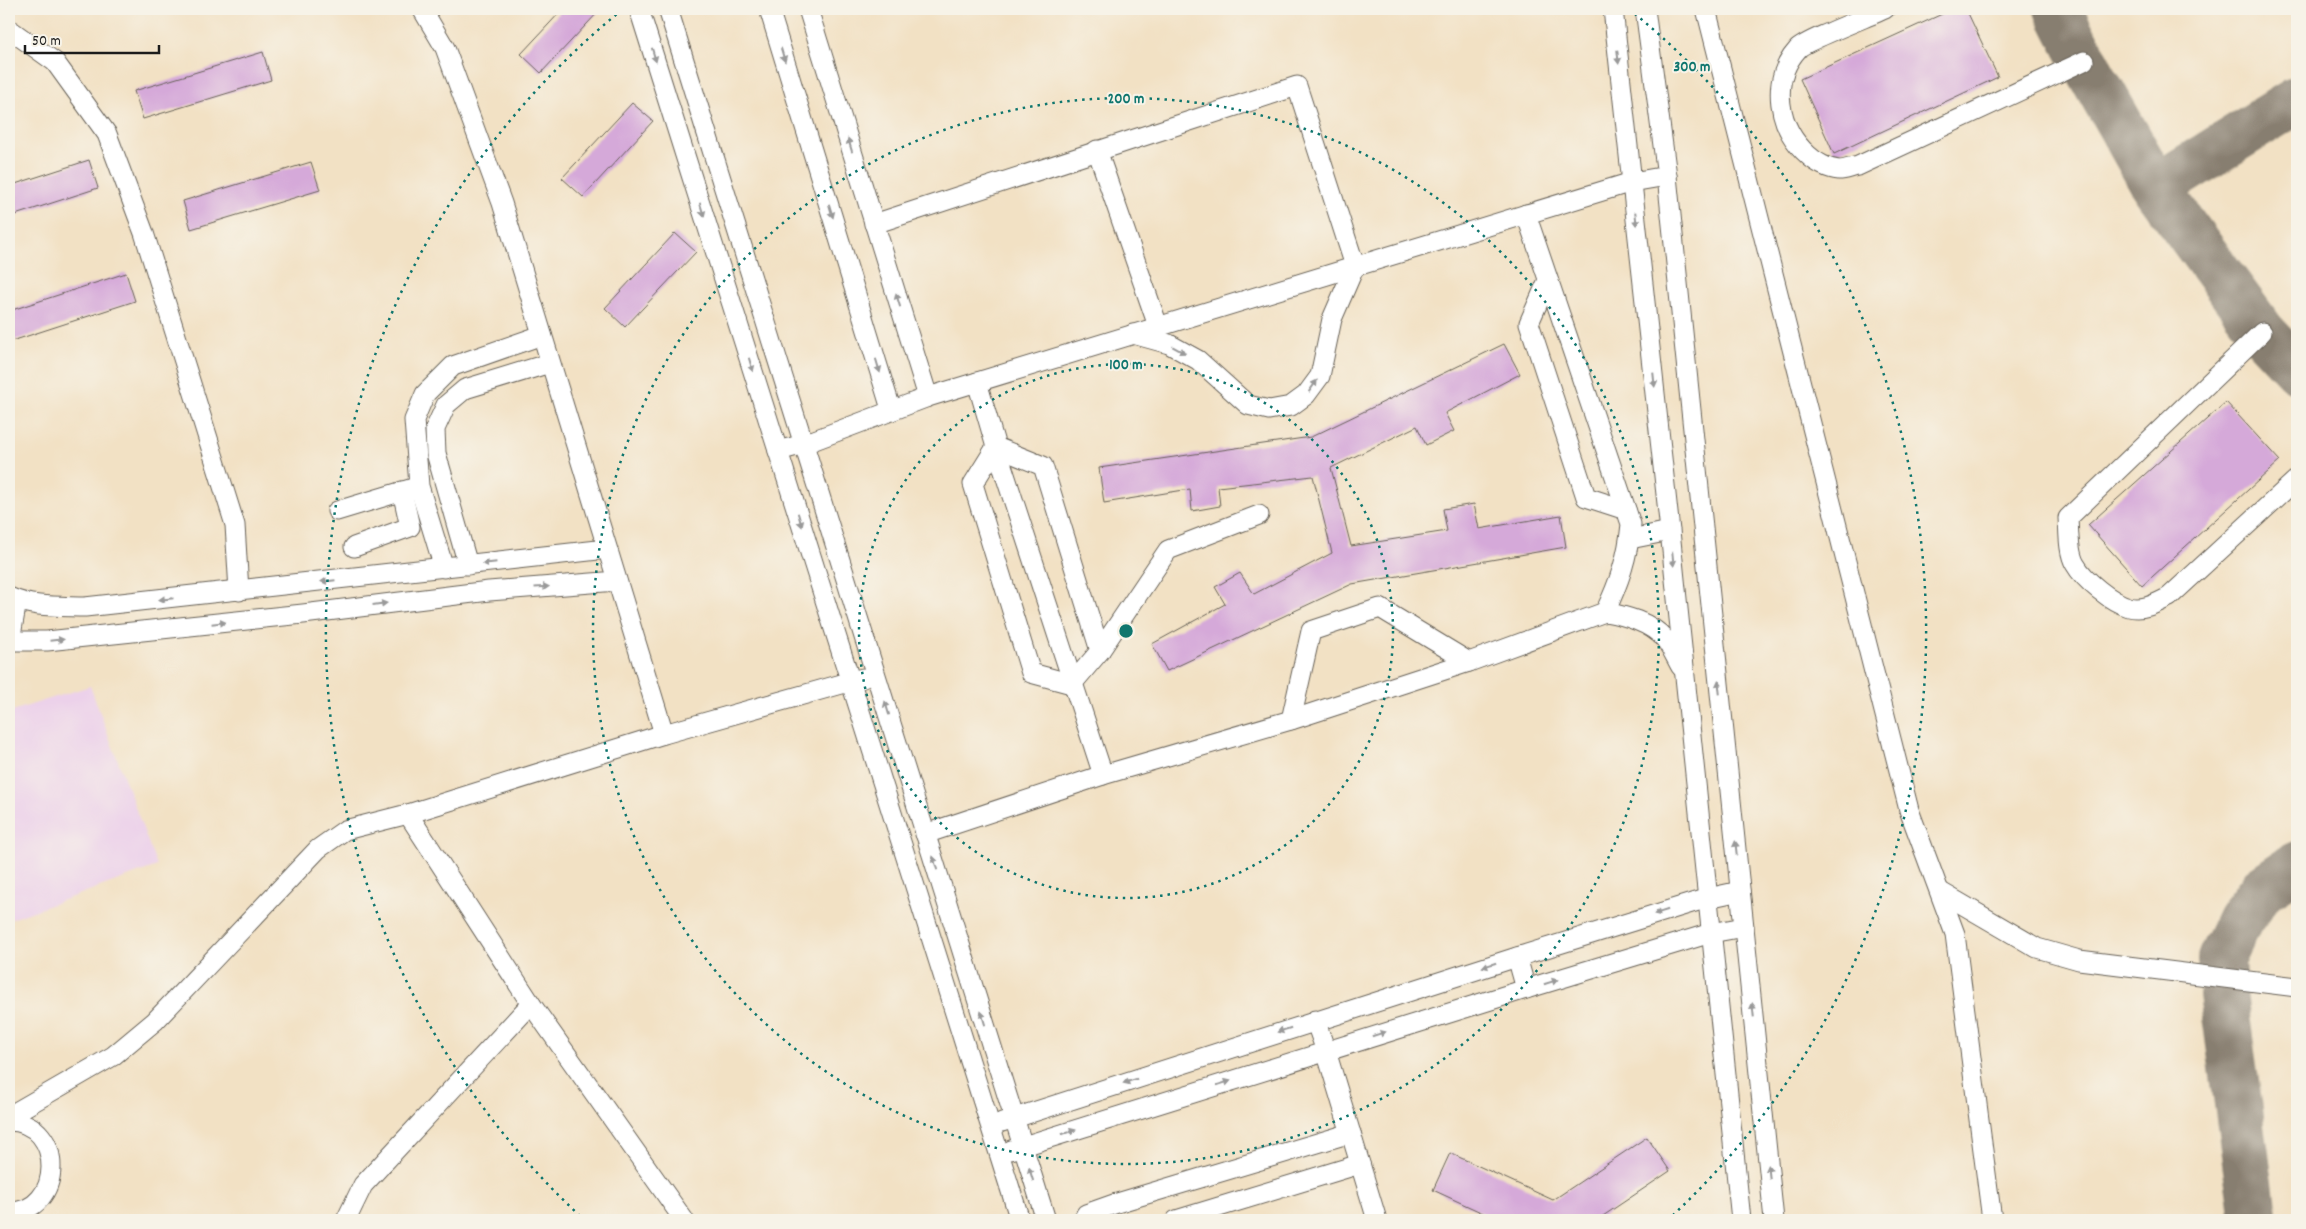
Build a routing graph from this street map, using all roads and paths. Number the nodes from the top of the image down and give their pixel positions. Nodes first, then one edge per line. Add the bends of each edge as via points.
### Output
1 (422, 9) edge
2 (639, 9) edge
3 (668, 9) edge
4 (769, 9) edge
5 (808, 9) edge
6 (1613, 9) edge
7 (1645, 9) edge
8 (1706, 9) edge
9 (1885, 9) edge
10 (9, 29) edge
11 (2084, 61) dead end
12 (1096, 150) junction
13 (1667, 176) junction
14 (1632, 182) junction
15 (1526, 214) junction
16 (874, 224) junction
17 (1355, 266) junction
18 (1548, 280) junction
19 (1158, 326) junction
20 (2262, 332) dead end
21 (1134, 334) junction
22 (542, 335) junction
23 (550, 363) junction
24 (977, 382) junction
25 (928, 396) junction
26 (891, 409) junction
27 (804, 444) junction
28 (996, 447) junction
29 (778, 451) junction
30 (2297, 479) edge
31 (411, 489) junction
32 (1626, 510) junction
33 (337, 511) dead end
34 (1259, 515) dead end
35 (1670, 531) junction
36 (1630, 539) junction
37 (354, 547) dead end
38 (607, 550) junction
39 (468, 565) junction
40 (444, 568) junction
41 (617, 581) junction
42 (239, 591) junction
43 (13, 599) edge
44 (1605, 612) junction
45 (9, 641) edge
46 (1100, 651) junction
47 (1469, 662) junction
48 (876, 673) junction
49 (1685, 674) junction
50 (850, 682) junction
51 (1072, 684) junction
52 (1291, 720) junction
53 (664, 734) junction
54 (1103, 775) junction
55 (408, 814) junction
56 (926, 834) junction
57 (1740, 891) junction
58 (1941, 892) junction
59 (1708, 898) junction
60 (1744, 927) junction
61 (1711, 933) junction
62 (1516, 957) junction
63 (2297, 986) edge
64 (1526, 989) junction
65 (531, 1004) junction
66 (1315, 1020) junction
67 (1326, 1050) junction
68 (9, 1116) edge
69 (1014, 1119) junction
70 (9, 1121) edge
71 (990, 1126) junction
72 (1351, 1133) junction
73 (1023, 1146) junction
74 (999, 1154) junction
75 (1360, 1164) junction
76 (12, 1215) edge
77 (346, 1220) edge
78 (684, 1220) edge
79 (1020, 1220) edge
80 (1046, 1220) edge
81 (1083, 1220) edge
82 (1176, 1220) edge
83 (1377, 1220) edge
84 (1741, 1220) edge
85 (1774, 1220) edge
86 (1992, 1220) edge

1 - 22 lane via 445,48 502,203
2 -> 29 lane
3 - 27 lane
4 -> 26 lane
16 -> 5 lane
6 -> 14 lane
7 - 13 lane
8 - 58 lane via 1909,810
9 - 11 lane via 1799,48 1786,65 1780,81 1781,106 1787,129 1815,162 1838,170 1858,166
10 - 42 lane via 54,62 107,134 144,233 235,525
12 - 16 lane
12 - 17 lane via 1297,86
12 - 19 lane
13 - 14 lane
57 -> 13 lane
14 - 15 lane
14 -> 35 lane
15 - 17 lane
15 - 18 lane
25 -> 16 lane
17 - 19 lane
21 -> 17 lane via 1169,344 1198,360 1248,404 1269,410 1290,406 1306,395 1320,376 1332,320
18 - 32 lane
18 - 32 lane via 1529,323 1586,497
19 - 21 lane
20 - 30 lane via 2068,518 2074,563 2095,588 2129,607 2150,607 2169,597
21 - 24 lane
22 - 23 lane
22 - 31 lane via 453,366 425,394 414,420
23 - 38 lane
23 - 39 lane via 465,389 446,405 435,429 436,453
24 - 25 lane
24 - 28 lane
25 - 26 lane
26 - 27 lane
27 - 29 lane
27 - 48 lane
28 - 46 lane via 1043,466
28 - 51 lane
28 - 51 lane via 973,484 1031,673
29 -> 50 lane
31 - 33 lane
31 - 37 lane via 410,527
31 - 40 lane
32 - 36 lane via 1631,524
34 - 46 lane via 1168,550
35 - 36 lane
35 -> 49 lane
36 - 44 lane via 1620,582
38 -> 39 lane
38 - 41 lane
39 - 40 lane
40 -> 42 lane
45 -> 41 lane via 47,641 489,591
41 - 53 lane
42 -> 43 lane via 85,607 42,606
43 - 45 lane
44 - 47 lane
44 - 49 lane via 1646,624 1665,639
46 - 51 lane
47 - 52 lane
47 - 52 lane via 1380,608 1312,631
48 - 50 lane
56 -> 48 lane
49 - 59 lane
50 - 53 lane
50 - 71 lane
51 - 54 lane
52 - 54 lane
53 - 55 lane
54 - 56 lane
55 - 65 lane
55 - 68 lane via 345,830 318,849 155,1021 113,1056
69 -> 56 lane
57 - 59 lane
57 - 60 lane
58 - 63 lane via 2036,948 2079,960
58 - 86 lane via 1955,934
59 - 61 lane
59 -> 62 lane
60 - 61 lane
85 -> 60 lane
64 -> 61 lane
61 - 84 lane
62 - 64 lane
62 -> 66 lane
67 -> 64 lane
65 - 77 lane via 363,1185
65 - 78 lane
66 - 67 lane
66 -> 69 lane
67 - 72 lane
73 -> 67 lane
69 - 71 lane
69 - 73 lane
70 - 76 lane via 28,1126 40,1134 52,1160 47,1188 27,1208
71 - 74 lane
72 - 75 lane
72 - 81 lane via 1117,1203 1086,1214
73 - 74 lane
80 -> 73 lane
74 - 79 lane
75 - 82 lane
75 - 83 lane

